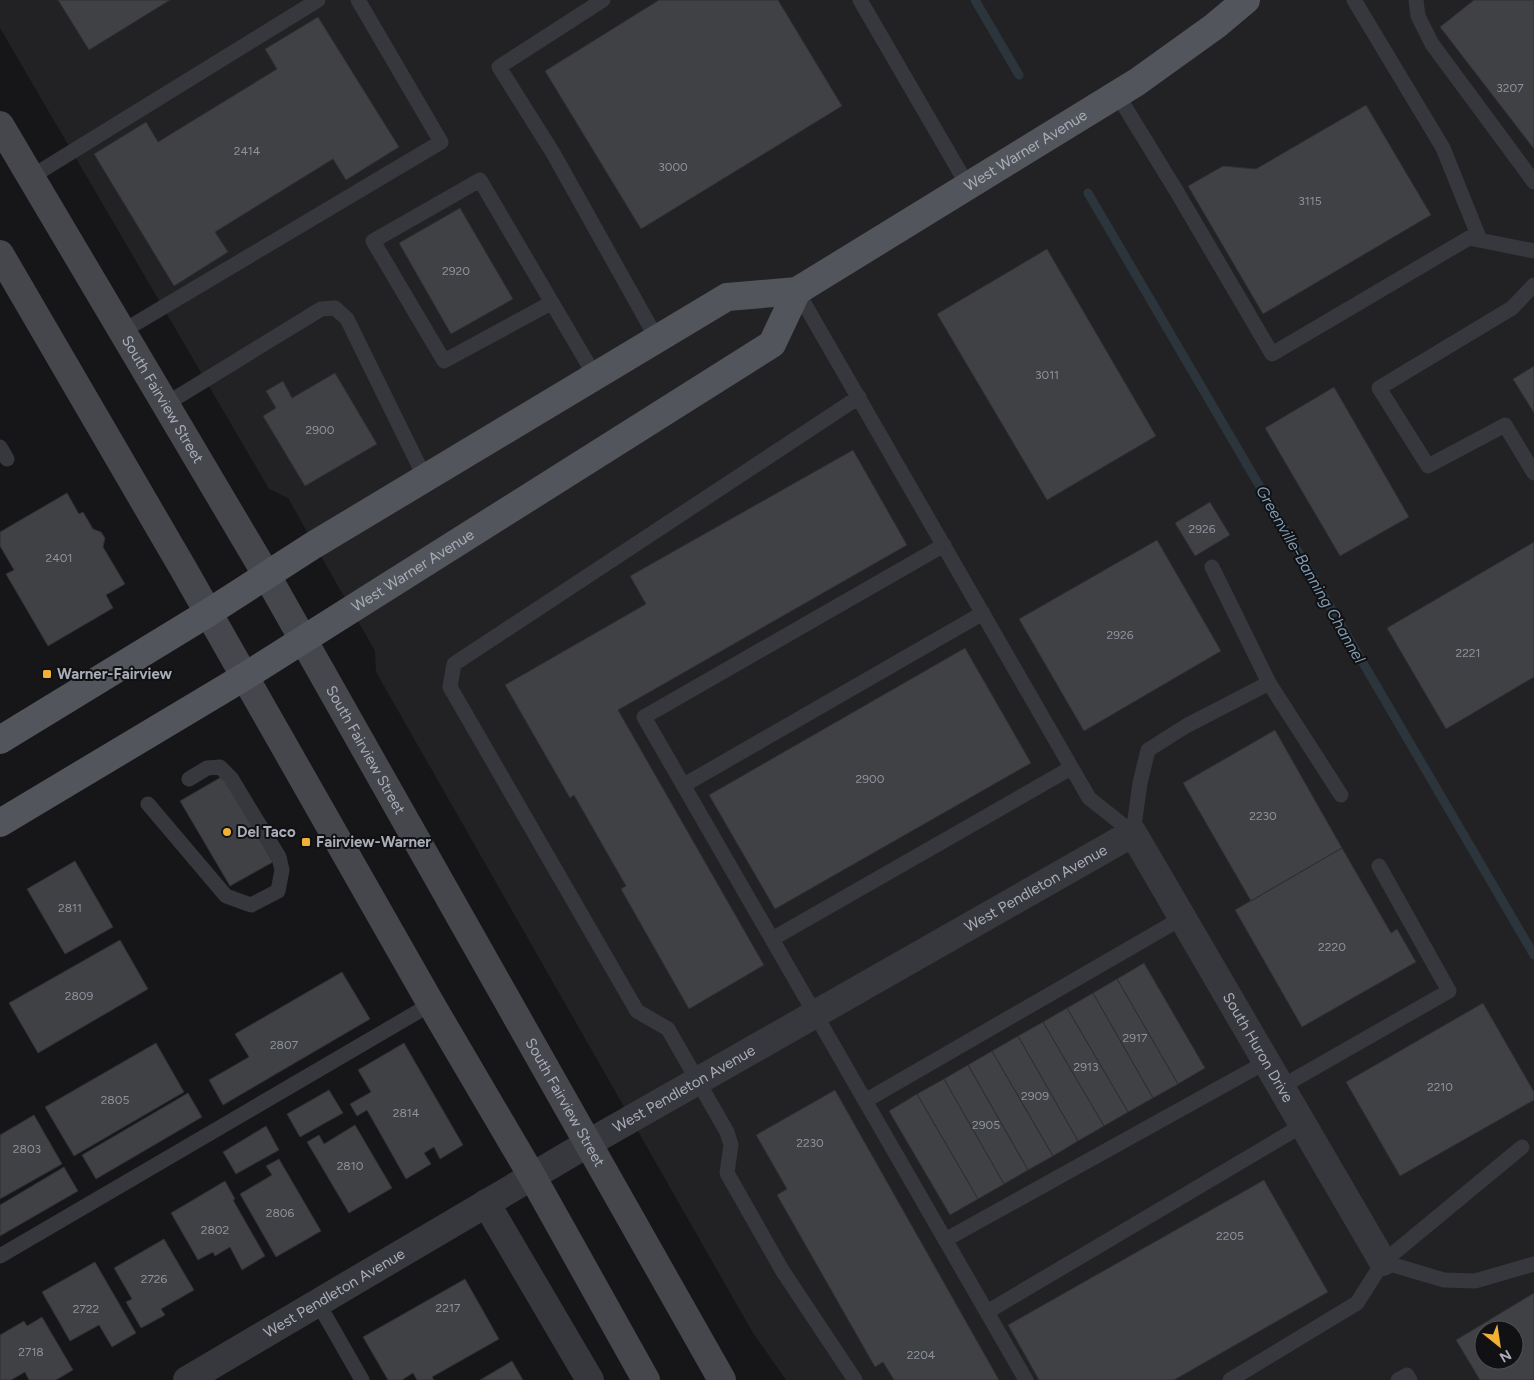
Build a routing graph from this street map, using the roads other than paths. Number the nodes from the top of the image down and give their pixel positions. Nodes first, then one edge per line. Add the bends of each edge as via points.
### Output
1 (318, 0) edge
2 (358, 0) edge
3 (602, 0) edge
4 (860, 0) edge
5 (1246, 0) edge
6 (1354, 0) edge
7 (1416, 0) edge
8 (1116, 94) junction
9 (0, 125) edge
10 (31, 177) junction
11 (1534, 182) edge
12 (968, 186) junction
13 (1480, 240) junction
14 (1534, 251) edge
15 (0, 254) edge
16 (1534, 285) edge
17 (797, 291) junction
18 (552, 303) junction
19 (123, 331) junction
20 (657, 339) junction
21 (595, 376) junction
22 (859, 398) junction
23 (166, 404) junction
24 (1534, 473) edge
25 (424, 478) junction
26 (944, 545) junction
27 (1212, 568) dead end
28 (266, 574) junction
29 (208, 613) junction
30 (983, 613) junction
31 (304, 639) junction
32 (244, 677) junction
33 (1269, 683) junction
34 (0, 740) edge
35 (1071, 768) junction
36 (189, 779) dead end
37 (684, 786) junction
38 (1341, 795) dead end
39 (148, 804) dead end
40 (0, 823) edge
41 (1133, 833) junction
42 (1380, 866) dead end
43 (1182, 918) junction
44 (772, 939) junction
45 (430, 1004) junction
46 (815, 1014) junction
47 (1266, 1062) junction
48 (697, 1082) junction
49 (1281, 1087) junction
50 (865, 1101) junction
51 (1303, 1125) junction
52 (587, 1144) junction
53 (1522, 1147) dead end
54 (532, 1176) junction
55 (486, 1204) junction
56 (945, 1240) junction
57 (0, 1256) edge
58 (1383, 1262) junction
59 (1534, 1264) edge
60 (318, 1302) junction
61 (987, 1312) junction
62 (187, 1380) edge
63 (362, 1380) edge
64 (590, 1380) edge
65 (646, 1380) edge
66 (722, 1380) edge
67 (855, 1380) edge
68 (1026, 1380) edge
69 (1230, 1380) edge
70 (1398, 1380) edge
71 (1410, 1380) edge

1 - 10 lane
2 - 19 lane via 441,142
3 - 20 lane via 499,67 553,153
4 - 12 lane
5 - 8 main road, West Warner Avenue via 1215,26
6 - 13 lane via 1442,148
7 - 11 lane via 1418,16 1432,44
8 - 12 main road, West Warner Avenue
8 - 13 lane via 1272,354 1469,238
9 - 10 main road, South Fairview Street
10 - 19 main road, South Fairview Street
12 - 17 main road, West Warner Avenue
13 - 14 lane
15 - 29 main road
16 - 24 lane via 1512,308 1379,388 1428,466 1505,425
17 - 20 main road, West Warner Avenue via 727,297
17 - 22 lane
17 - 31 main road, West Warner Avenue via 772,344
18 - 18 lane via 480,180 373,241 444,362
18 - 21 lane
19 - 23 main road, South Fairview Street
20 - 21 main road, West Warner Avenue
21 - 25 main road, West Warner Avenue
22 - 26 lane
22 - 48 lane via 454,664 450,687 636,1011 668,1029
23 - 25 lane via 321,309 335,308 347,319
23 - 28 main road, South Fairview Street
25 - 28 main road, West Warner Avenue
26 - 30 lane
26 - 37 lane via 644,717
27 - 33 lane
28 - 29 main road, West Warner Avenue
28 - 31 main road, South Fairview Street
29 - 32 main road
29 - 34 main road, West Warner Avenue
30 - 35 lane
30 - 37 lane
31 - 32 main road, West Warner Avenue
31 - 52 main road, South Fairview Street
32 - 40 main road, West Warner Avenue
32 - 45 main road
33 - 38 lane
33 - 41 lane via 1186,726 1148,750
35 - 41 lane via 1089,798
35 - 44 lane
36 - 39 lane via 207,768 220,767 231,778 279,857 282,870 278,891 251,904 226,896
37 - 44 lane
41 - 43 street, South Huron Drive
41 - 46 street, West Pendleton Avenue
42 - 49 lane via 1450,991
43 - 47 street, South Huron Drive
43 - 50 lane
44 - 46 lane
45 - 54 main road
45 - 57 lane
46 - 48 street, West Pendleton Avenue
46 - 50 lane
47 - 49 street, South Huron Drive
47 - 56 lane
48 - 52 street, West Pendleton Avenue
48 - 67 lane via 727,1132 731,1145 727,1173 782,1270
49 - 51 street, South Huron Drive
50 - 56 lane
51 - 58 street, South Huron Drive
51 - 61 lane
52 - 54 street, West Pendleton Avenue
52 - 66 main road, South Fairview Street
53 - 58 lane
54 - 55 street, West Pendleton Avenue
54 - 65 main road
55 - 60 street, West Pendleton Avenue
55 - 64 street
56 - 61 lane
58 - 59 lane via 1444,1280 1475,1281
58 - 69 lane via 1357,1303
60 - 62 street, West Pendleton Avenue
60 - 63 lane
61 - 68 lane
70 - 71 lane via 1407,1375

